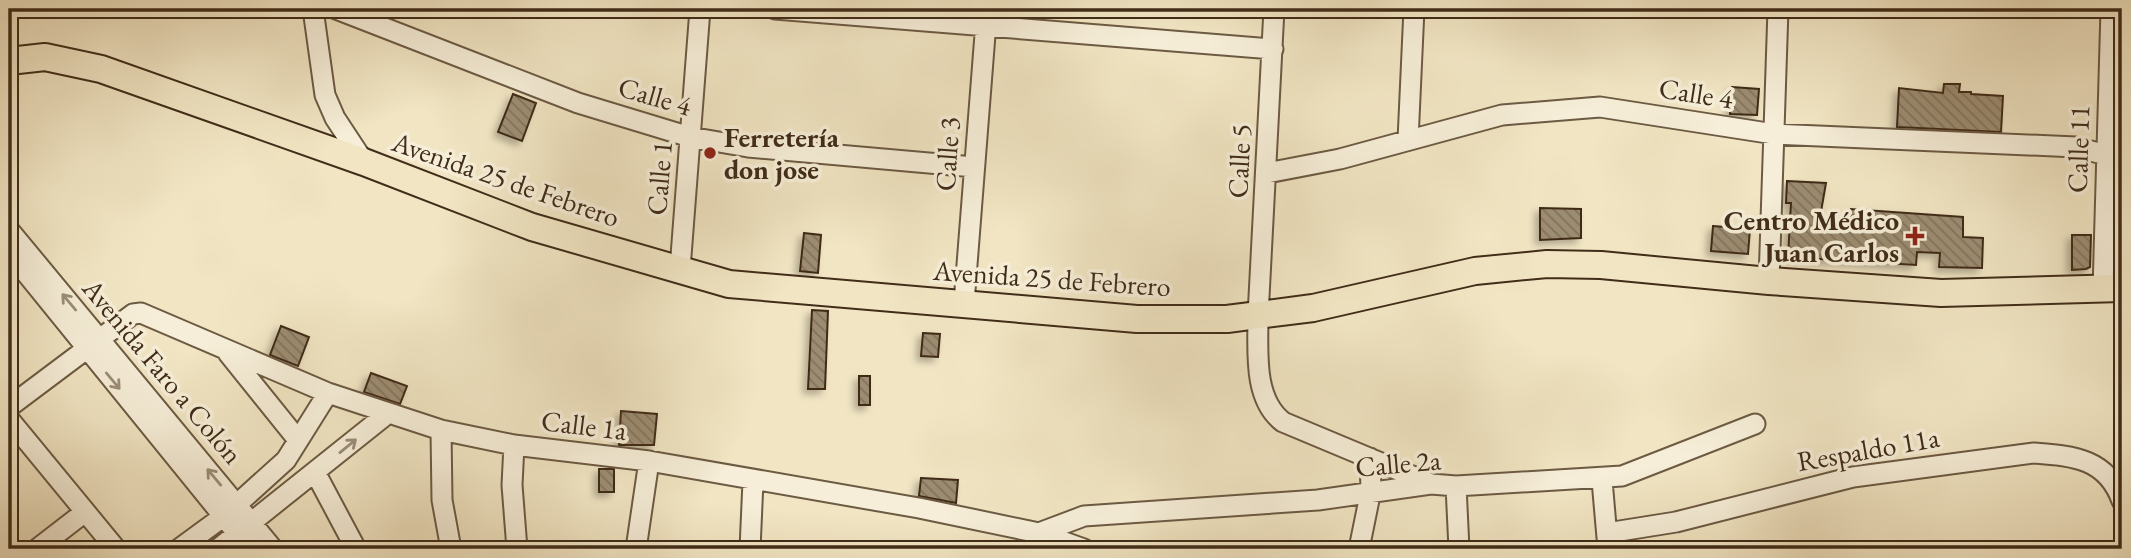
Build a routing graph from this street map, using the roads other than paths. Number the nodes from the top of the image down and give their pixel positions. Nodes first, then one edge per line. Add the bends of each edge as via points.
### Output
1 (313, 9) edge
2 (336, 9) edge
3 (701, 9) edge
4 (775, 9) edge
5 (1275, 9) edge
6 (1414, 9) edge
7 (1778, 9) edge
8 (2111, 9) edge
9 (986, 17) edge
10 (1273, 49) junction
11 (9, 61) edge
12 (1774, 134) junction
13 (690, 137) junction
14 (1408, 140) junction
15 (2114, 156) edge
16 (364, 162) junction
17 (974, 167) junction
18 (1267, 173) junction
19 (9, 230) edge
20 (14, 250) edge
21 (680, 269) junction
22 (1769, 281) junction
23 (2113, 289) edge
24 (964, 303) junction
25 (1258, 316) junction
26 (93, 344) junction
27 (225, 349) junction
28 (328, 393) junction
29 (9, 407) edge
30 (387, 414) junction
31 (9, 419) edge
32 (1755, 424) dead end
33 (440, 430) junction
34 (298, 440) junction
35 (514, 445) junction
36 (1370, 458) junction
37 (649, 461) junction
38 (315, 472) junction
39 (1602, 480) junction
40 (753, 481) junction
41 (1431, 484) junction
42 (1456, 486) junction
43 (1371, 490) junction
44 (2122, 500) edge
45 (230, 510) junction
46 (85, 512) junction
47 (244, 528) junction
48 (1038, 541) edge
49 (1608, 541) edge
50 (37, 549) edge
51 (116, 549) edge
52 (178, 549) edge
53 (218, 549) edge
54 (250, 549) edge
55 (272, 549) edge
56 (356, 549) edge
57 (451, 549) edge
58 (517, 549) edge
59 (636, 549) edge
60 (750, 549) edge
61 (1084, 549) edge
62 (1359, 549) edge
63 (1459, 549) edge

1 - 16 street via 325,95
2 - 13 street, Calle 4 via 578,103
3 - 13 street, Calle 1
4 - 9 street
5 - 10 street, Calle 5
6 - 14 street
7 - 12 street
8 - 15 street, Calle 11
9 - 10 street
9 - 17 street, Calle 3
10 - 18 street, Calle 5
11 - 16 main road, Avenida 25 de Febrero via 45,57 101,69
12 - 14 street, Calle 4 via 1601,107 1502,115
12 - 15 street, Calle 4 via 2076,147
12 - 22 street
13 - 17 street, Calle 4 via 748,147
13 - 21 street, Calle 1
14 - 18 street, Calle 4
15 - 23 street, Calle 11
16 - 21 main road, Avenida 25 de Febrero via 532,227
17 - 24 street, Calle 3
18 - 25 street, Calle 5
19 - 20 street, Avenida Faro a Colón
20 - 26 street, Avenida Faro a Colón
21 - 24 main road, Avenida 25 de Febrero via 729,284
22 - 23 main road, Avenida 25 de Febrero via 1941,293
22 - 25 main road, Avenida 25 de Febrero via 1547,264 1475,271 1313,309
24 - 25 main road, Avenida 25 de Febrero via 1137,319
25 - 36 street, Calle 5 via 1258,354 1271,413
26 - 27 street, Calle 1a via 133,314 141,313
26 - 29 street
26 - 45 street, Avenida Faro a Colón
27 - 28 street, Calle 1a
27 - 34 street
28 - 30 street, Calle 1a
28 - 34 street
30 - 33 street, Calle 1a
38 -> 30 street
31 - 46 street
32 - 39 street, Calle 2a
33 - 35 street, Calle 1a
33 - 57 street via 442,500
34 - 45 street via 286,460
35 - 37 street, Calle 1a
35 - 58 street
36 - 41 street
36 - 43 street
37 - 40 street, Calle 1a
37 - 59 street
38 - 47 street
38 - 56 street
39 - 42 street, Calle 2a
39 - 49 street
40 - 48 street, Calle 1a via 919,508
40 - 60 street
41 - 42 street, Calle 2a
41 - 43 street, Calle 2a
42 - 63 street
43 - 48 street, Calle 2a via 1318,500 1084,516
43 - 62 street
44 - 49 street, Respaldo 11a via 2115,482 2101,467 2057,454 2034,453 1853,477
45 - 47 street, Avenida Faro a Colón
45 - 52 street
46 - 50 street
46 - 51 street
47 - 53 street
47 - 54 street, Avenida Faro a Colón
47 - 55 street, Avenida Faro a Colón
48 - 61 street, Calle 1a

